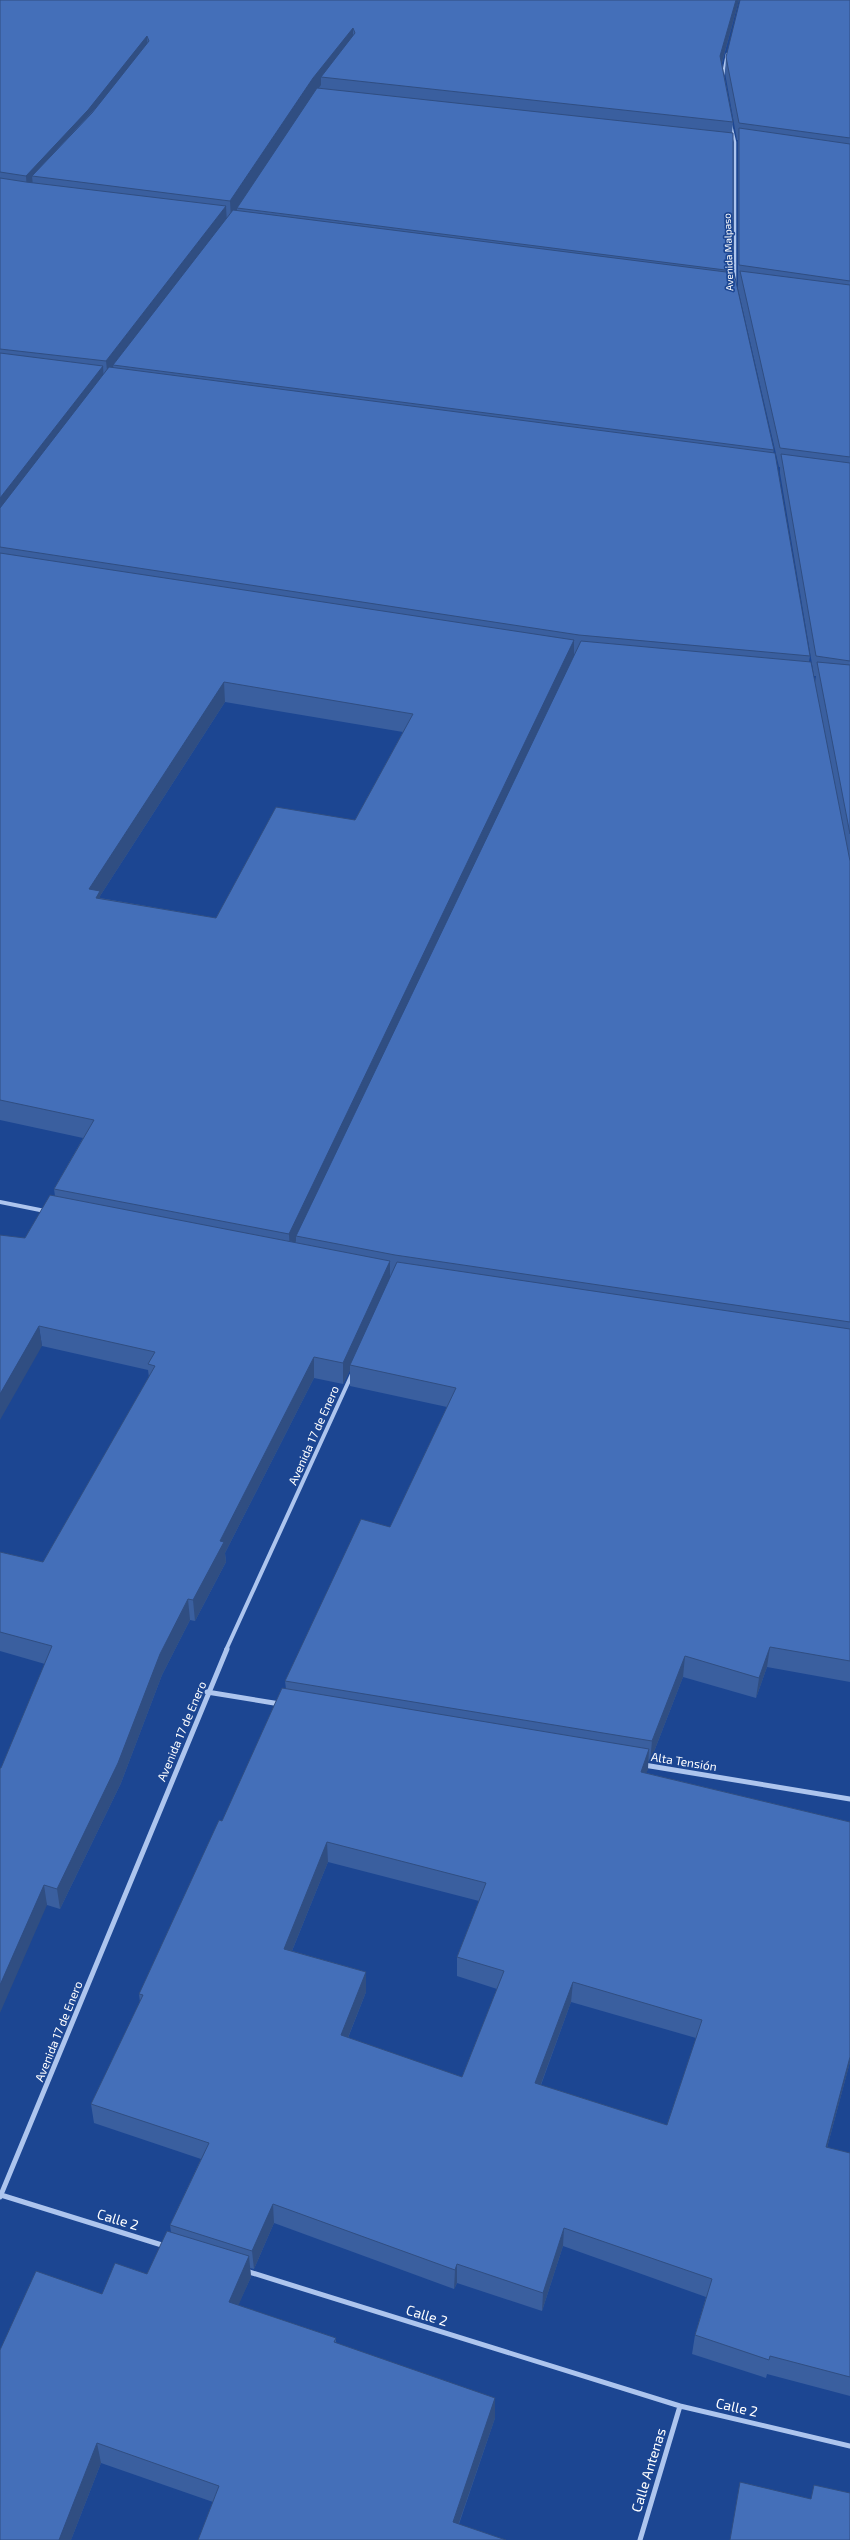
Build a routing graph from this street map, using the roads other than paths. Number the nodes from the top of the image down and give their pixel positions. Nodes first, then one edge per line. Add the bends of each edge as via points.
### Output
1 (728, 51) edge
2 (724, 80) edge
3 (730, 119) edge
4 (727, 141) edge
5 (734, 142) junction
6 (742, 143) edge
7 (727, 286) edge
8 (0, 1202) edge
9 (54, 1212) edge
10 (356, 1366) edge
11 (207, 1692) junction
12 (286, 1705) edge
13 (638, 1764) edge
14 (850, 1799) edge
15 (0, 2196) edge
16 (169, 2247) edge
17 (237, 2269) edge
18 (680, 2406) junction
19 (850, 2446) edge
20 (640, 2540) edge

1 - 2 street via 722,73
3 - 5 street, Avenida Malpaso
4 - 5 street
5 - 6 street
5 - 7 street, Avenida Malpaso via 735,287
8 - 9 street
10 - 11 street, Avenida 17 de Enero
11 - 12 street
11 - 15 street, Avenida 17 de Enero
13 - 14 street, Alta Tensión
15 - 16 street, Calle 2
17 - 18 street, Calle 2
18 - 19 street, Calle 2
18 - 20 street, Calle Antenas

